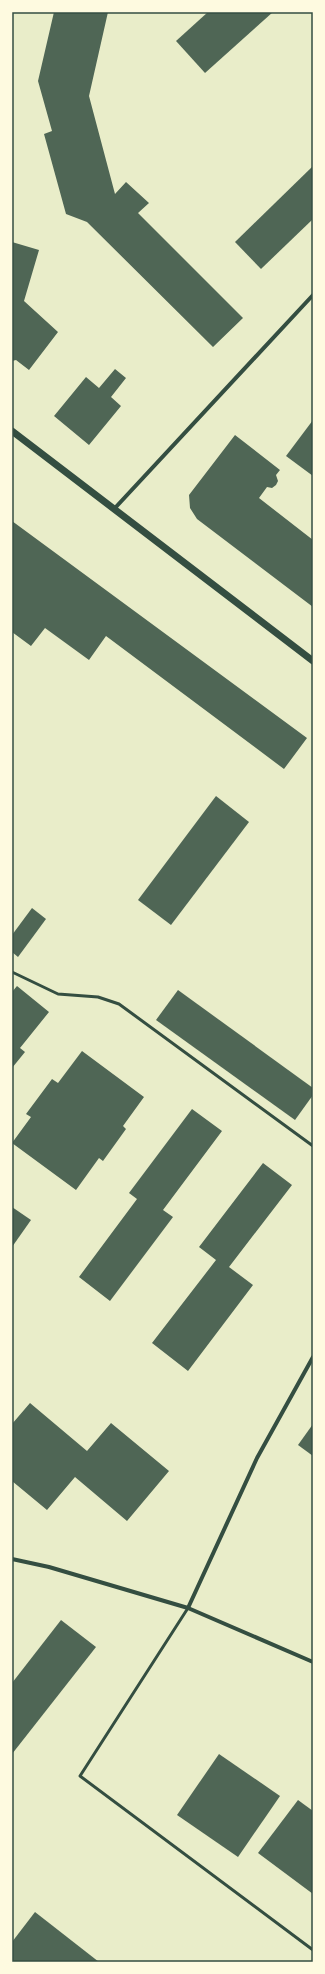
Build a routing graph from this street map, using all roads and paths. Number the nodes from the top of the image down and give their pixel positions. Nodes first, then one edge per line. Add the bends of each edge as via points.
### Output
1 (313, 295) edge
2 (12, 432) edge
3 (114, 509) junction
4 (313, 660) edge
5 (12, 972) edge
6 (313, 1146) edge
7 (313, 1357) edge
8 (12, 1559) edge
9 (188, 1608) junction
10 (313, 1662) edge
11 (313, 1950) edge

1 - 3 street
2 - 3 street
3 - 4 street
5 - 6 lane via 58,994 98,997 119,1004
7 - 9 street via 257,1458
8 - 9 street via 49,1567
9 - 10 street
9 - 11 lane via 80,1776

